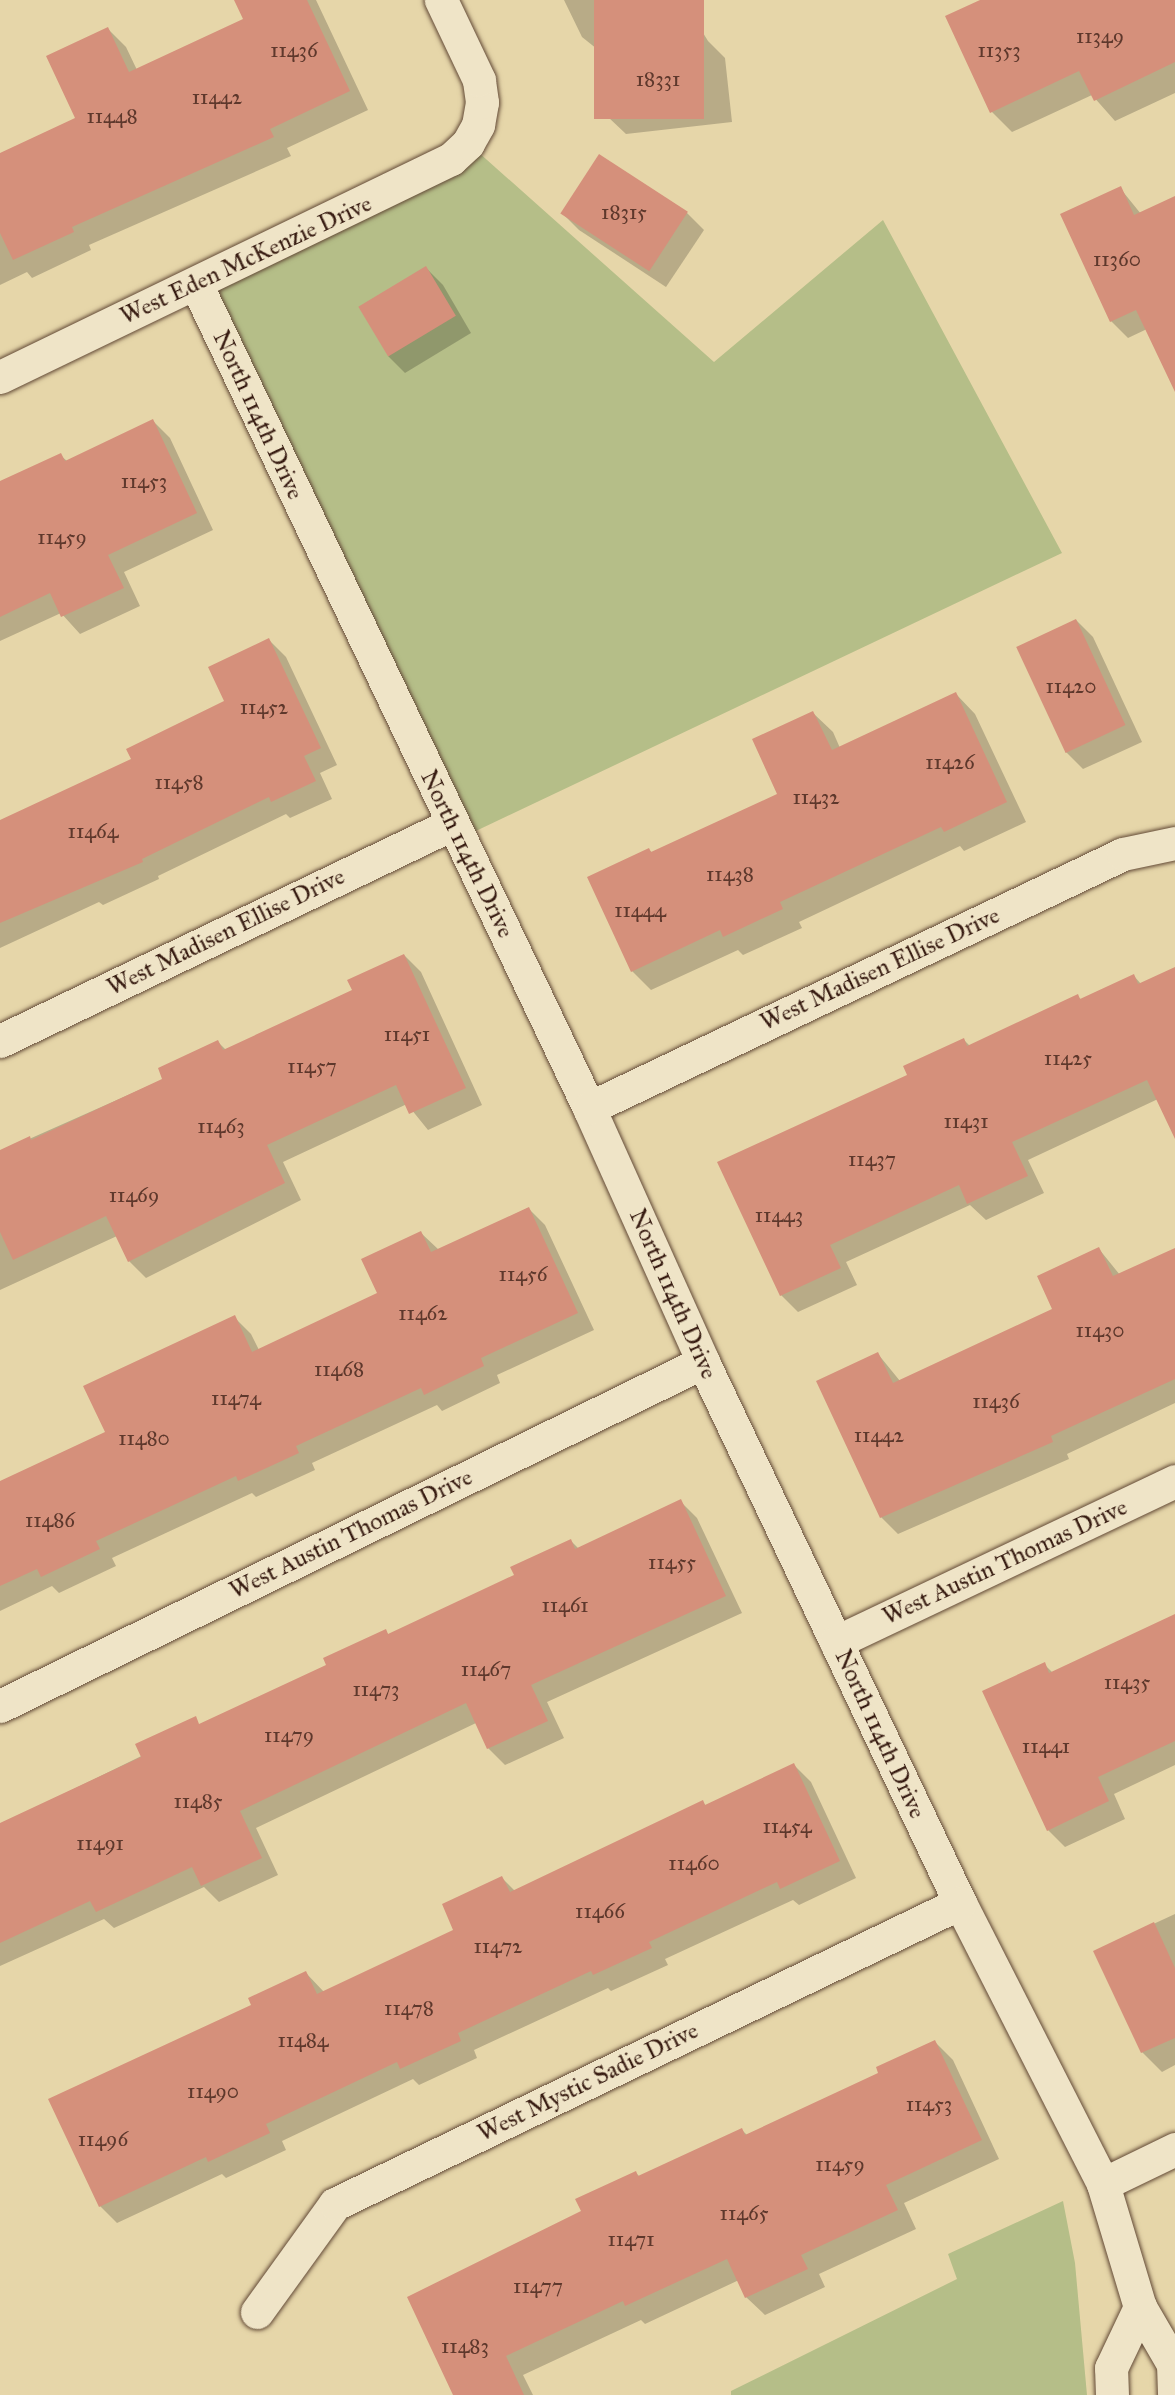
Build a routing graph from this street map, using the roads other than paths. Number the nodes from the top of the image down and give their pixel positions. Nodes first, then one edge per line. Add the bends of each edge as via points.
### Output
1 (441, 0) edge
2 (196, 284) junction
3 (0, 376) edge
4 (452, 824) junction
5 (1175, 843) edge
6 (0, 1041) edge
7 (589, 1108) junction
8 (703, 1362) junction
9 (1175, 1481) edge
10 (836, 1642) junction
11 (0, 1706) edge
12 (960, 1902) junction
13 (1175, 2150) edge
14 (1103, 2184) junction
15 (1140, 2307) junction
16 (257, 2312) dead end
17 (1112, 2395) edge
18 (1174, 2395) edge

1 - 2 street, West Eden McKenzie Drive via 479,80 483,102 478,125 468,143 432,171
2 - 3 street, West Eden McKenzie Drive
2 - 4 street, North 114th Drive
4 - 6 street, West Madisen Ellise Drive
4 - 7 street, North 114th Drive
5 - 7 street, West Madisen Ellise Drive via 1123,854
7 - 8 street, North 114th Drive
8 - 10 street, North 114th Drive
8 - 11 street, West Austin Thomas Drive
9 - 10 street, West Austin Thomas Drive
10 - 12 street, North 114th Drive
12 - 14 street, North 114th Drive
12 - 16 street, West Mystic Sadie Drive via 335,2204
13 - 14 street
14 - 15 street, North 114th Drive
15 - 17 street via 1111,2368
15 - 18 street, North 114th Drive via 1173,2364

